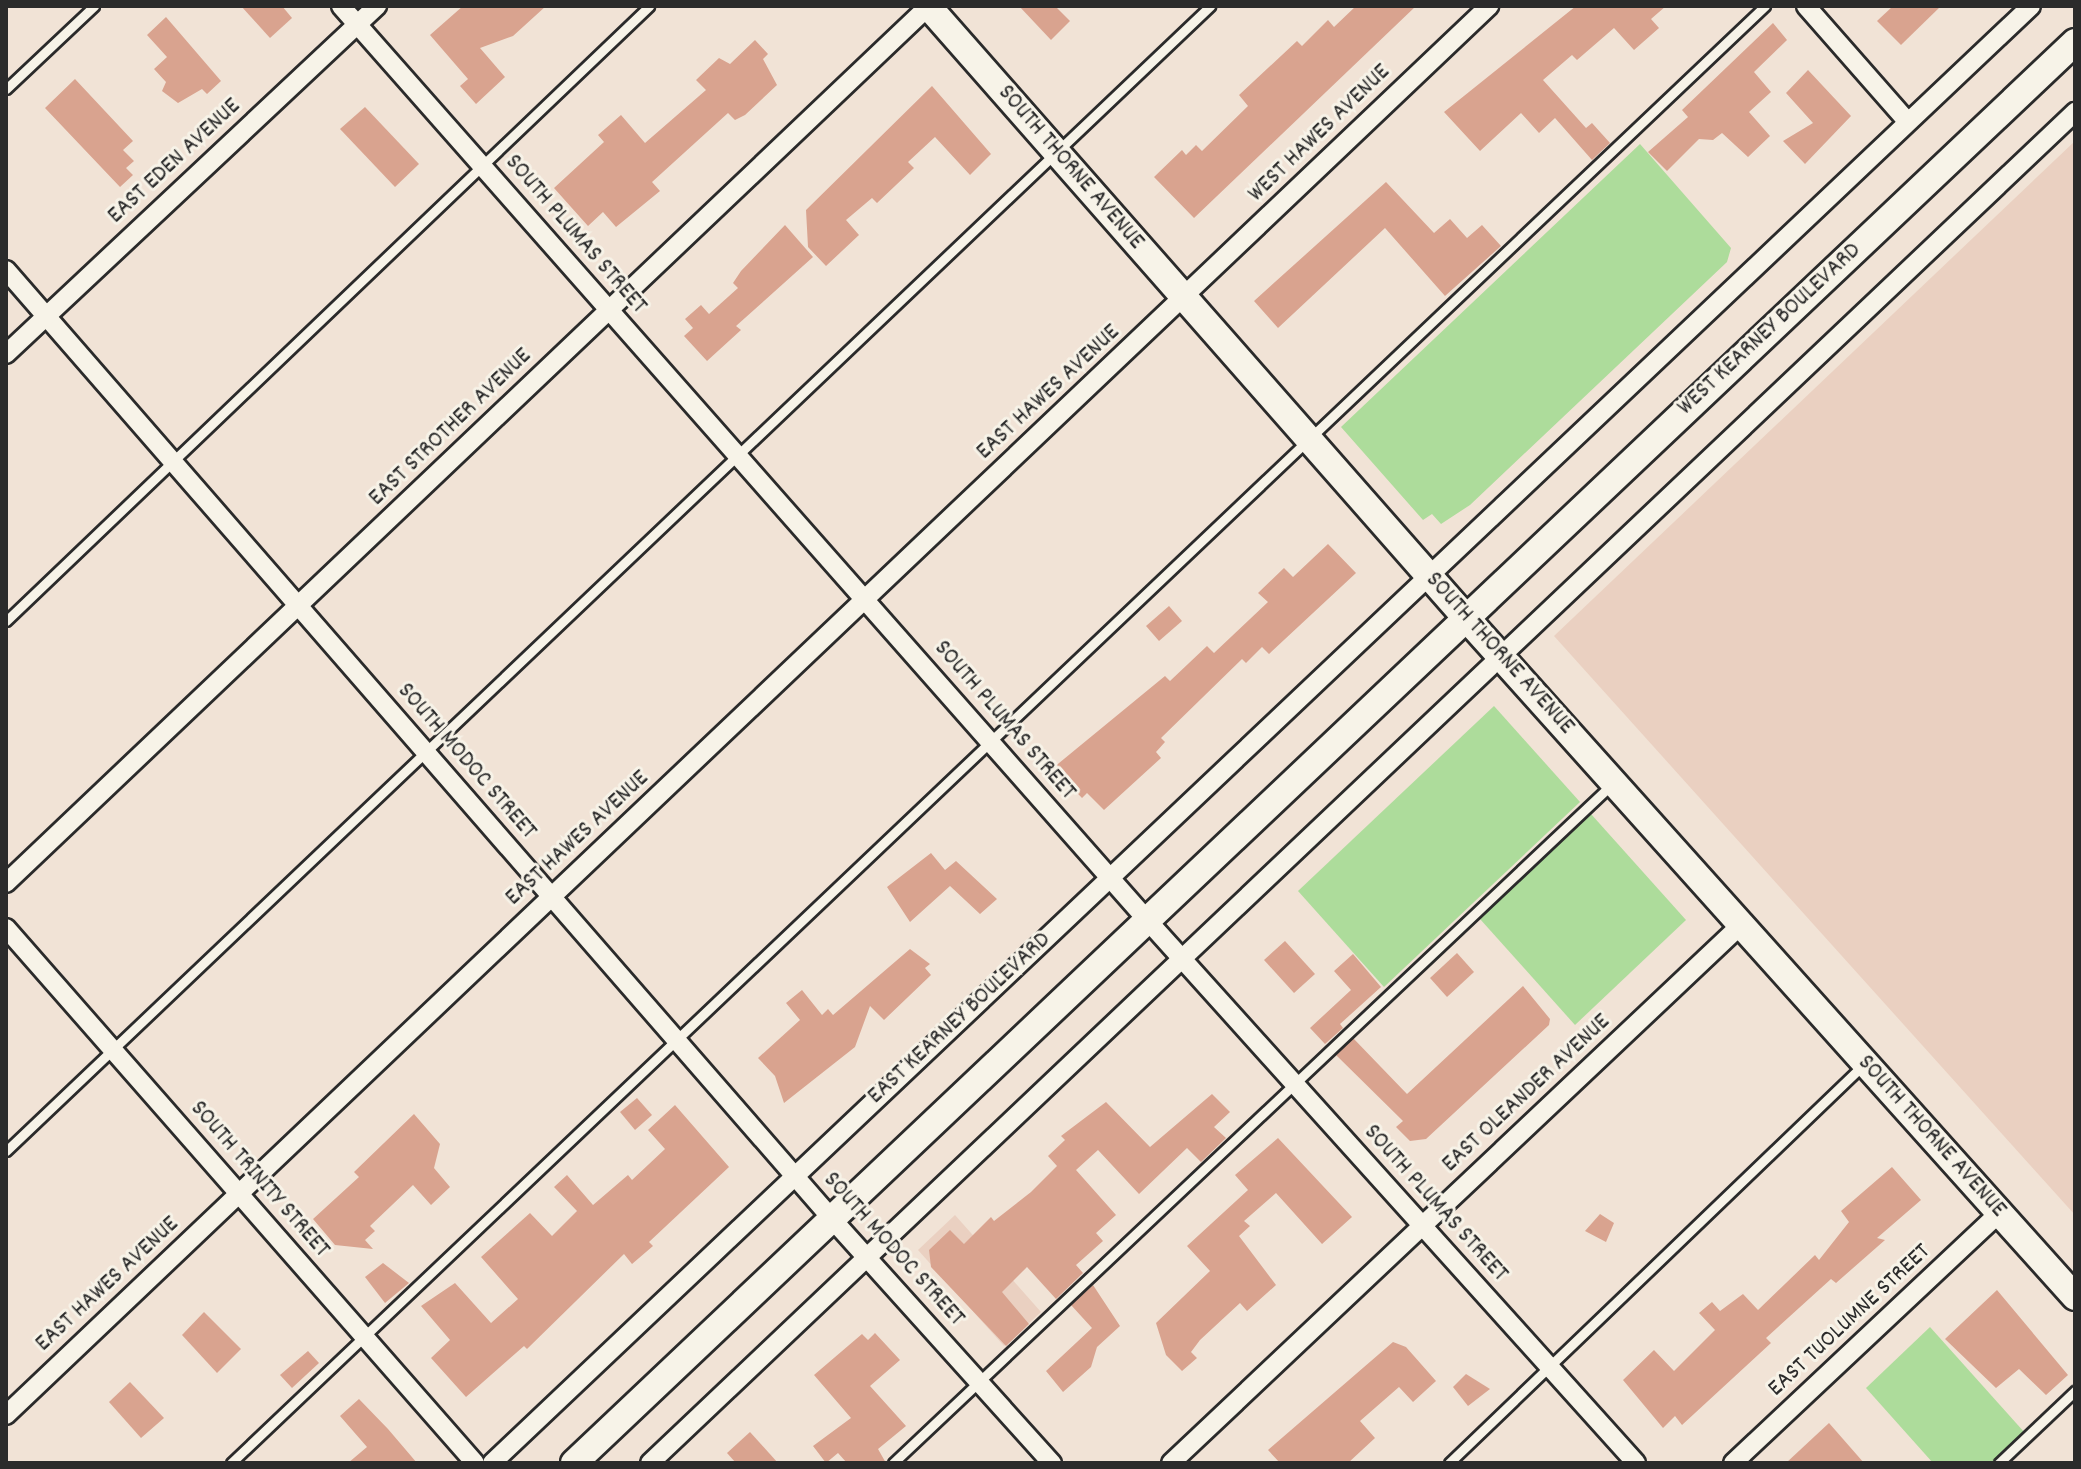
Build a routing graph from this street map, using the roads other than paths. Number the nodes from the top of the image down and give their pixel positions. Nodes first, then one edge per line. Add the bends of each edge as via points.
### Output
1 (94, 6) edge
2 (341, 6) edge
3 (377, 6) edge
4 (649, 6) edge
5 (929, 6) edge
6 (1210, 6) edge
7 (1489, 6) edge
8 (1765, 6) edge
9 (1806, 6) edge
10 (2031, 6) edge
11 (357, 25) junction
12 (2075, 42) edge
13 (6, 89) edge
14 (2075, 112) edge
15 (1908, 122) junction
16 (1056, 152) junction
17 (483, 168) junction
18 (6, 270) edge
19 (1184, 298) junction
20 (609, 310) junction
21 (46, 316) junction
22 (6, 354) edge
23 (1308, 439) junction
24 (736, 454) junction
25 (174, 464) junction
26 (1428, 576) junction
27 (865, 600) junction
28 (298, 606) junction
29 (1466, 618) junction
30 (6, 621) edge
31 (1501, 658) junction
32 (992, 743) junction
33 (424, 751) junction
34 (1614, 783) junction
35 (1110, 877) junction
36 (6, 883) edge
37 (552, 897) junction
38 (1148, 921) junction
39 (1741, 925) junction
40 (6, 928) edge
41 (1183, 960) junction
42 (675, 1039) junction
43 (114, 1051) junction
44 (1865, 1064) junction
45 (1295, 1084) junction
46 (6, 1151) edge
47 (795, 1176) junction
48 (239, 1194) junction
49 (1999, 1213) junction
50 (832, 1219) junction
51 (1423, 1226) junction
52 (867, 1258) junction
53 (2075, 1297) edge
54 (365, 1337) junction
55 (1550, 1368) junction
56 (979, 1382) junction
57 (2075, 1391) edge
58 (6, 1415) edge
59 (231, 1463) edge
60 (475, 1463) edge
61 (492, 1463) edge
62 (574, 1463) edge
63 (650, 1463) edge
64 (893, 1463) edge
65 (1052, 1463) edge
66 (1171, 1463) edge
67 (1449, 1463) edge
68 (1636, 1463) edge
69 (1733, 1463) edge
70 (1999, 1463) edge

1 - 13 lane
2 - 11 street, SOUTH PLUMAS STREET
3 - 11 street, EAST EDEN AVENUE
4 - 17 lane
5 - 16 main road, SOUTH THORNE AVENUE
5 - 20 street, EAST STROTHER AVENUE
6 - 16 lane
7 - 19 street, WEST HAWES AVENUE
8 - 23 lane
9 - 15 street
10 - 15 street
11 - 17 street, SOUTH PLUMAS STREET
11 - 21 street, EAST EDEN AVENUE
12 - 29 main road, WEST KEARNEY BOULEVARD
14 - 31 street
15 - 26 street
16 - 19 main road, SOUTH THORNE AVENUE
16 - 24 lane
17 - 20 street, SOUTH PLUMAS STREET
17 - 25 lane
18 - 21 street, SOUTH MODOC STREET
19 - 23 main road, SOUTH THORNE AVENUE
19 - 27 street, EAST HAWES AVENUE
20 - 24 street, SOUTH PLUMAS STREET
20 - 28 street, EAST STROTHER AVENUE
21 - 22 street, EAST EDEN AVENUE
21 - 25 street, SOUTH MODOC STREET
23 - 26 main road, SOUTH THORNE AVENUE
23 - 32 lane
24 - 27 street, SOUTH PLUMAS STREET
24 - 33 lane
25 - 28 street, SOUTH MODOC STREET
25 - 30 lane
26 - 29 main road, SOUTH THORNE AVENUE
26 - 35 street, EAST KEARNEY BOULEVARD
27 - 32 street, SOUTH PLUMAS STREET
27 - 37 street, EAST HAWES AVENUE
28 - 33 street, SOUTH MODOC STREET
28 - 36 street, EAST STROTHER AVENUE
29 - 31 main road, SOUTH THORNE AVENUE
29 - 38 main road
31 - 34 main road, SOUTH THORNE AVENUE
31 - 41 street
32 - 35 street, SOUTH PLUMAS STREET
32 - 42 lane
33 - 37 street, SOUTH MODOC STREET
33 - 43 lane
34 - 39 main road, SOUTH THORNE AVENUE
34 - 45 lane
35 - 38 street, SOUTH PLUMAS STREET
35 - 47 street, EAST KEARNEY BOULEVARD
37 - 42 street, SOUTH MODOC STREET
37 - 48 street, EAST HAWES AVENUE
38 - 41 street, SOUTH PLUMAS STREET
38 - 50 main road
39 - 44 main road, SOUTH THORNE AVENUE
39 - 51 street, EAST OLEANDER AVENUE
40 - 43 street, SOUTH TRINITY STREET
41 - 45 street, SOUTH PLUMAS STREET
41 - 52 street
42 - 47 street, SOUTH MODOC STREET
42 - 54 lane
43 - 46 lane
43 - 48 street, SOUTH TRINITY STREET
44 - 49 main road, SOUTH THORNE AVENUE
44 - 55 lane
45 - 51 street, SOUTH PLUMAS STREET
45 - 56 lane
47 - 50 street, SOUTH MODOC STREET
47 - 61 street, EAST KEARNEY BOULEVARD
48 - 54 street, SOUTH TRINITY STREET
48 - 58 street, EAST HAWES AVENUE
49 - 53 main road, SOUTH THORNE AVENUE
49 - 69 street, EAST TUOLUMNE STREET
50 - 52 street, SOUTH MODOC STREET
50 - 62 main road
51 - 55 street, SOUTH PLUMAS STREET
51 - 66 street, EAST OLEANDER AVENUE
52 - 56 street, SOUTH MODOC STREET
52 - 63 street
54 - 59 lane
54 - 60 street, SOUTH TRINITY STREET
55 - 67 lane
55 - 68 street, SOUTH PLUMAS STREET
56 - 64 lane
56 - 65 street, SOUTH MODOC STREET
57 - 70 lane

